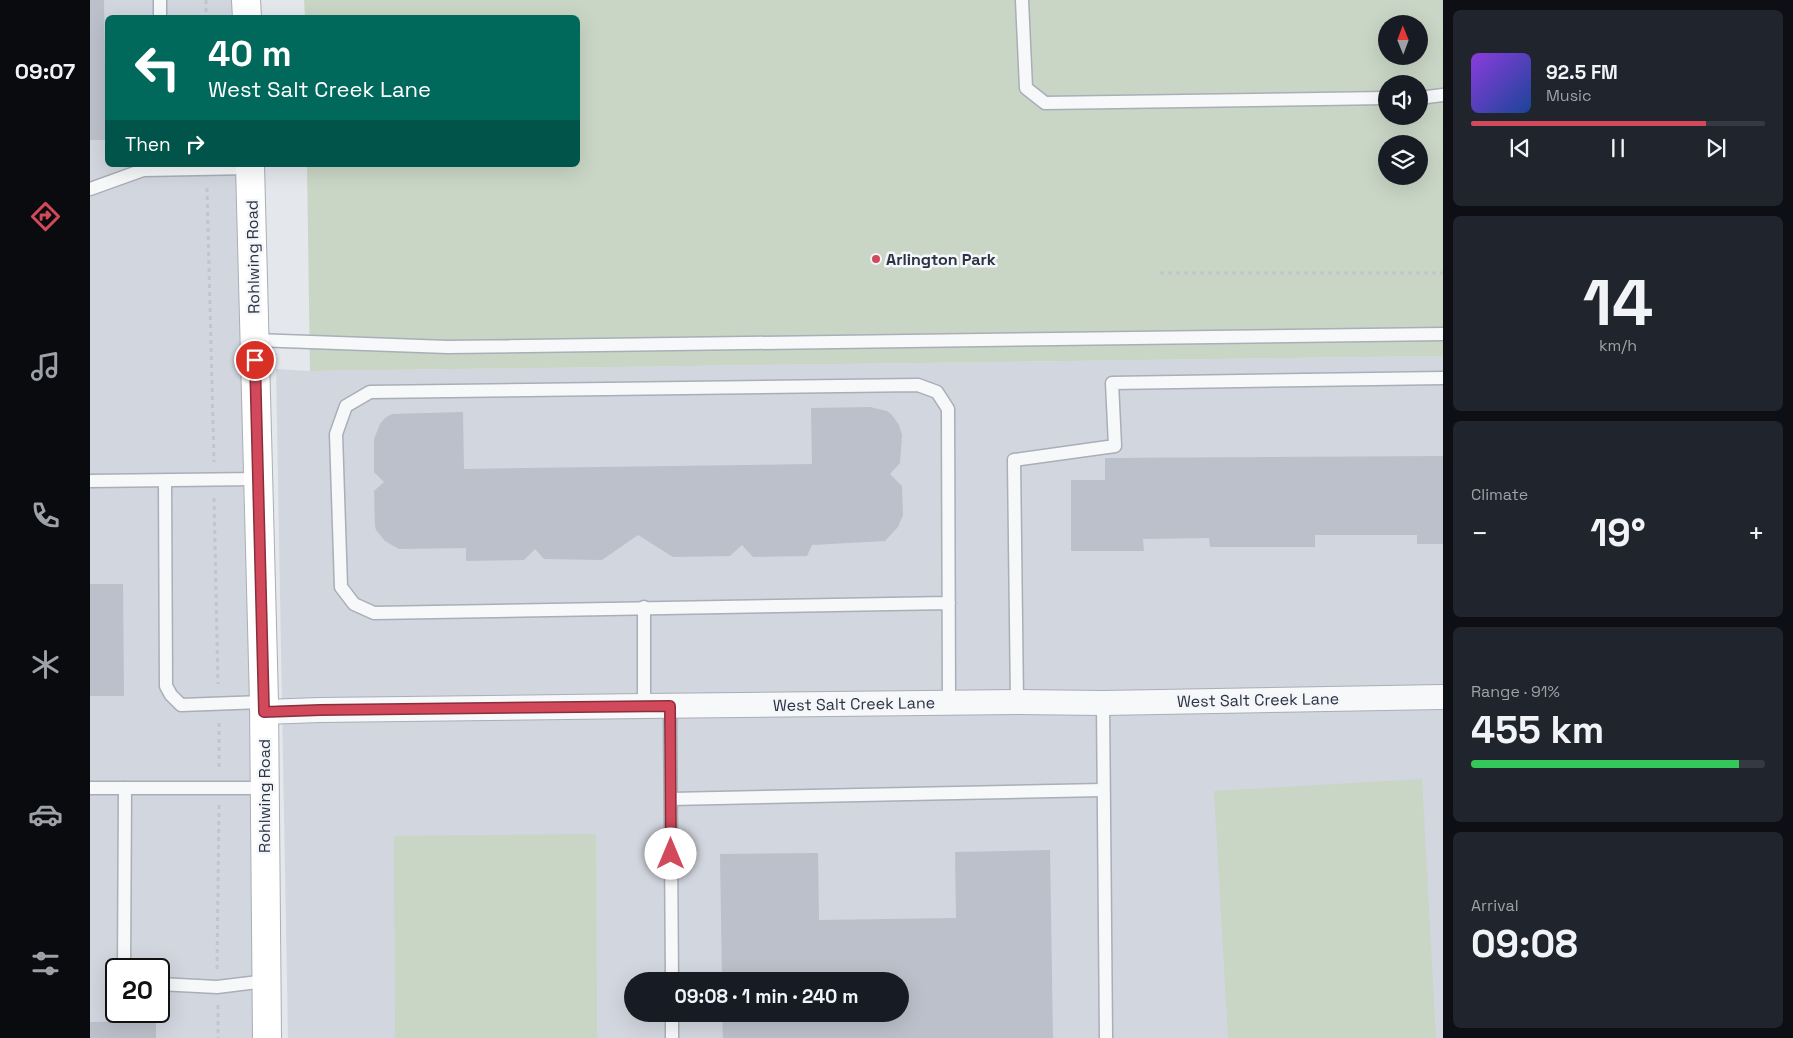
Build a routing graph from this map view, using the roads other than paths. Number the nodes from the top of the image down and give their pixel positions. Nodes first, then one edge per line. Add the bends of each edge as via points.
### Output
1 (160, 0) edge
2 (246, 0) edge
3 (1022, 0) edge
4 (160, 15) edge
5 (247, 15) edge
6 (1443, 95) edge
7 (1428, 97) edge
8 (1378, 98) edge
9 (163, 167) edge
10 (236, 167) edge
11 (250, 167) edge
12 (90, 188) edge
13 (1443, 334) edge
14 (255, 340) junction
15 (1443, 378) edge
16 (258, 479) junction
17 (90, 481) edge
18 (165, 481) junction
19 (949, 603) junction
20 (644, 607) junction
21 (1443, 697) edge
22 (1017, 702) junction
23 (950, 703) junction
24 (1103, 703) junction
25 (644, 706) junction
26 (670, 706) junction
27 (264, 707) junction
28 (90, 788) edge
29 (125, 788) junction
30 (264, 788) junction
31 (1103, 790) junction
32 (671, 799) junction
33 (124, 958) edge
34 (672, 972) edge
35 (266, 981) junction
36 (170, 985) edge
37 (672, 1022) edge
38 (267, 1038) edge
39 (672, 1038) edge
40 (1106, 1038) edge

1 - 4 lane
2 - 5 main road
3 - 8 lane via 1026,88 1045,103
6 - 7 lane
9 - 10 lane
9 - 12 lane via 143,170
11 - 14 main road, Rohlwing Road
13 - 14 lane via 448,348
14 - 16 main road, Rohlwing Road
15 - 22 lane via 1112,383 1114,446 1014,460
16 - 18 lane
16 - 27 main road, Rohlwing Road
17 - 18 lane
18 - 27 lane via 166,686 181,705
19 - 20 lane
19 - 20 lane via 948,409 936,392 918,385 370,392 346,406 336,434 340,578 341,588 354,604 374,612
19 - 23 lane
20 - 25 lane
21 - 24 street, West Salt Creek Lane
22 - 23 street, West Salt Creek Lane
22 - 24 street, West Salt Creek Lane
23 - 26 street, West Salt Creek Lane
24 - 31 lane
25 - 26 street, West Salt Creek Lane
25 - 27 street, West Salt Creek Lane via 320,710
26 - 32 lane
27 - 30 main road, Rohlwing Road
28 - 29 lane
29 - 30 lane
29 - 33 lane
30 - 35 main road, Rohlwing Road
31 - 32 lane
31 - 40 lane
32 - 34 lane
35 - 36 lane via 217,987
35 - 38 main road, Rohlwing Road
37 - 39 lane

